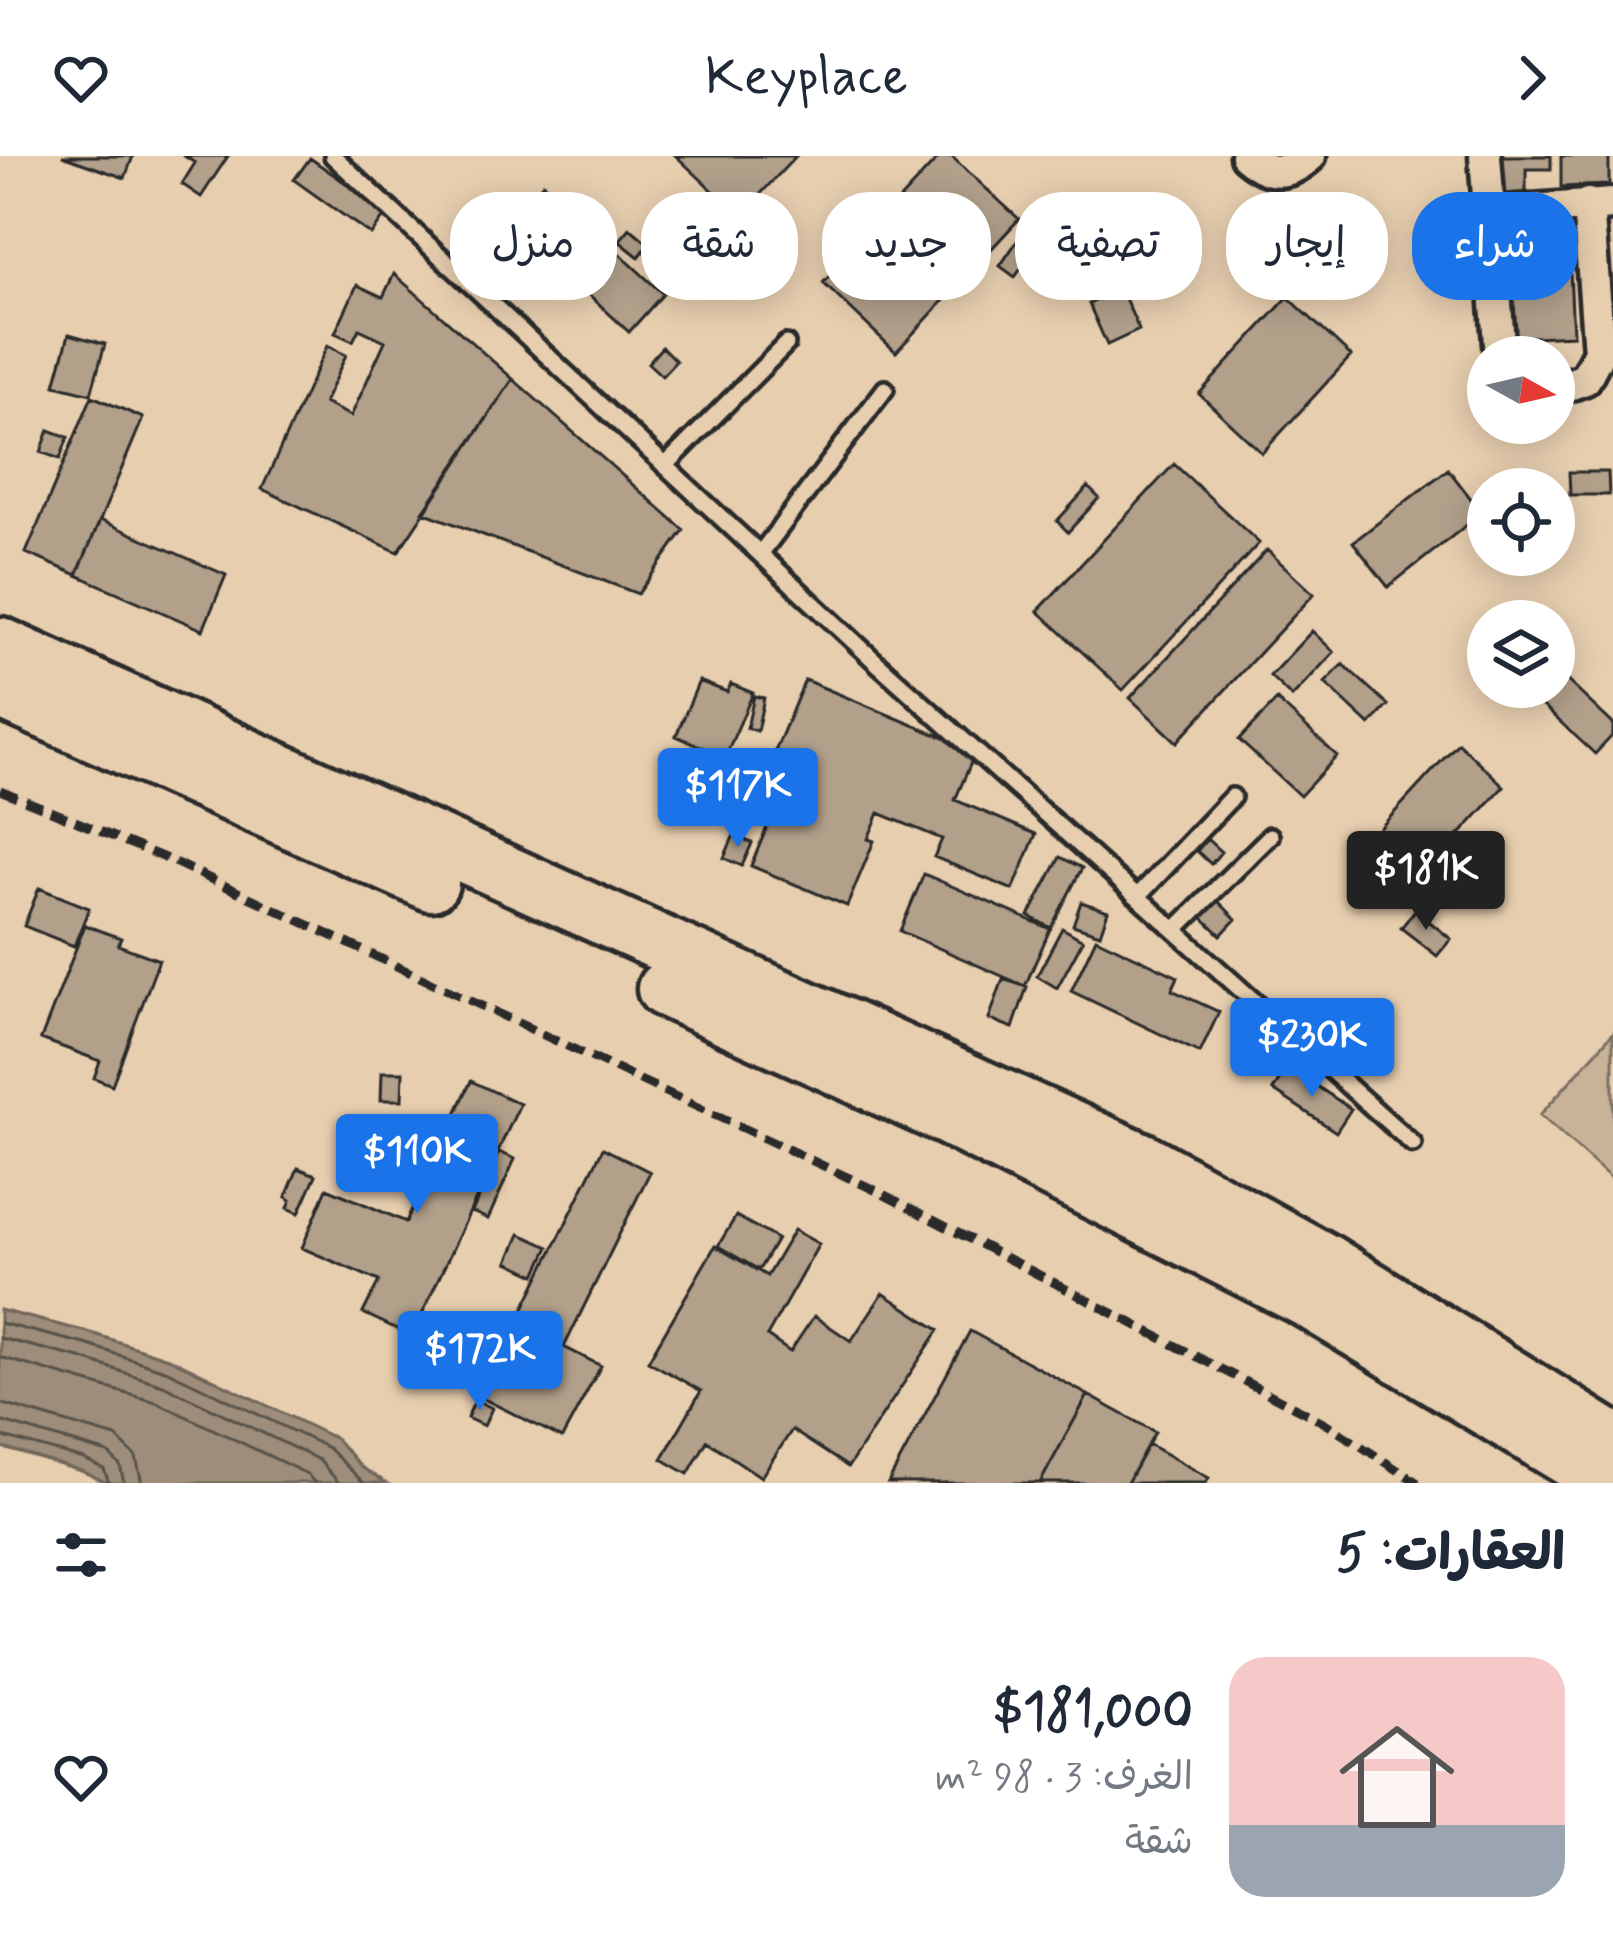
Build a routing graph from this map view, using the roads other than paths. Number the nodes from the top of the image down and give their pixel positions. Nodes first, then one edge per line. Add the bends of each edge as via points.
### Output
1 (333, 156) edge
2 (1246, 156) edge
3 (1310, 156) edge
4 (1485, 156) edge
5 (1488, 192) edge
6 (1600, 204) edge
7 (1497, 300) edge
8 (1499, 336) edge
9 (786, 344) dead end
10 (1575, 385) edge
11 (885, 389) dead end
12 (664, 466) junction
13 (760, 554) junction
14 (0, 646) edge
15 (0, 691) edge
16 (1232, 797) dead end
17 (1270, 836) dead end
18 (1138, 896) junction
19 (1175, 930) junction
20 (1413, 1144) dead end
21 (1613, 1441) edge
22 (1610, 1483) edge

1 - 12 lane
2 - 3 street via 1278,172
4 - 5 street
6 - 10 street via 1597,362
7 - 8 street
9 - 12 lane
11 - 13 lane
12 - 13 lane
13 - 18 lane
14 - 21 highway via 1141,1160 1326,1262
15 - 22 highway via 947,1117 1306,1299
16 - 18 lane
17 - 19 lane
18 - 19 lane
19 - 20 lane

